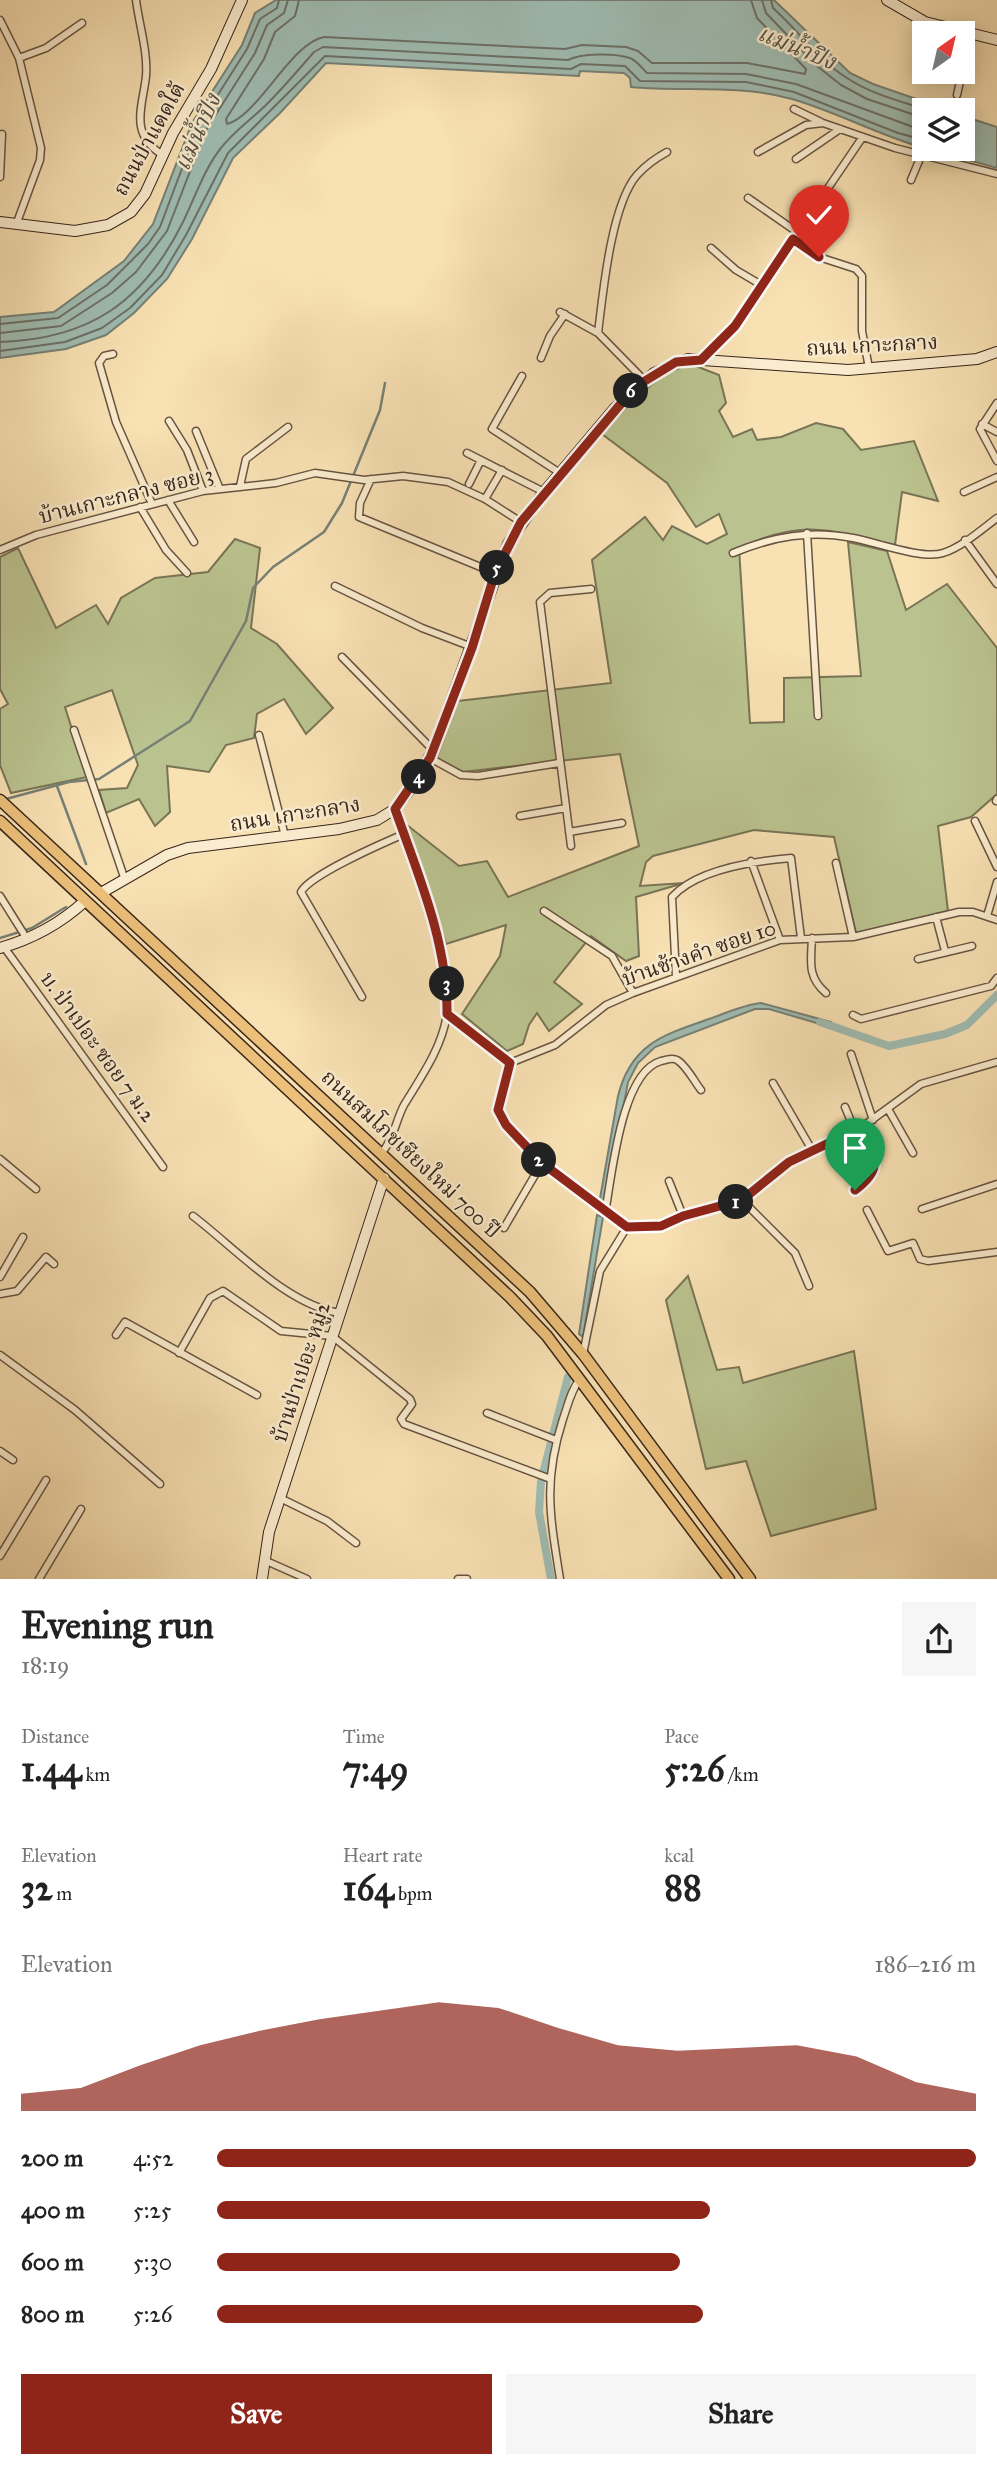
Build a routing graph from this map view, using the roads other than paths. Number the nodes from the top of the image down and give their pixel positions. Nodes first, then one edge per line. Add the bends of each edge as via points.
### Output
1 (136, 0) edge
2 (242, 0) edge
3 (887, 0) edge
4 (0, 20) edge
5 (923, 21) edge
6 (82, 23) dead end
7 (975, 36) edge
8 (997, 40) edge
9 (19, 58) junction
10 (959, 84) edge
11 (957, 95) dead end
12 (794, 109) dead end
13 (823, 123) junction
14 (840, 129) junction
15 (2, 134) dead end
16 (862, 138) junction
17 (667, 152) dead end
18 (758, 152) dead end
19 (912, 153) edge
20 (163, 155) junction
21 (796, 159) dead end
22 (919, 161) edge
23 (942, 161) edge
24 (997, 174) edge
25 (0, 177) edge
26 (911, 180) dead end
27 (748, 198) dead end
28 (0, 222) edge
29 (16, 225) junction
30 (797, 232) junction
31 (793, 239) junction
32 (711, 248) dead end
33 (763, 286) junction
34 (598, 333) junction
35 (718, 343) junction
36 (113, 354) dead end
37 (996, 355) edge
38 (541, 358) dead end
39 (701, 360) junction
40 (719, 362) junction
41 (869, 368) junction
42 (522, 376) dead end
43 (644, 380) junction
44 (997, 403) edge
45 (169, 421) dead end
46 (982, 424) junction
47 (288, 427) dead end
48 (197, 431) dead end
49 (997, 432) edge
50 (467, 453) dead end
51 (481, 460) junction
52 (997, 461) edge
53 (502, 470) junction
54 (560, 473) junction
55 (997, 477) edge
56 (371, 479) junction
57 (469, 484) dead end
58 (240, 486) junction
59 (219, 487) junction
60 (203, 491) junction
61 (544, 492) junction
62 (964, 492) dead end
63 (485, 499) junction
64 (168, 500) junction
65 (152, 504) junction
66 (140, 507) junction
67 (997, 518) edge
68 (521, 522) junction
69 (807, 533) junction
70 (0, 538) edge
71 (965, 540) junction
72 (194, 542) dead end
73 (2, 549) edge
74 (733, 553) dead end
75 (187, 573) dead end
76 (495, 573) junction
77 (997, 584) edge
78 (335, 586) dead end
79 (591, 589) dead end
80 (472, 648) junction
81 (342, 657) dead end
82 (818, 716) dead end
83 (74, 730) dead end
84 (259, 735) dead end
85 (432, 754) junction
86 (559, 763) junction
87 (3, 802) edge
88 (566, 808) junction
89 (395, 809) junction
90 (520, 816) dead end
91 (0, 821) edge
92 (975, 821) dead end
93 (622, 823) dead end
94 (569, 832) junction
95 (404, 834) junction
96 (285, 836) junction
97 (571, 846) dead end
98 (751, 861) junction
99 (836, 863) dead end
100 (997, 867) edge
101 (125, 880) junction
102 (997, 882) edge
103 (101, 893) junction
104 (0, 897) edge
105 (85, 901) junction
106 (544, 911) dead end
107 (987, 916) junction
108 (936, 917) junction
109 (997, 920) edge
110 (853, 937) junction
111 (801, 938) junction
112 (812, 938) junction
113 (27, 939) junction
114 (780, 940) junction
115 (972, 946) dead end
116 (2, 947) edge
117 (945, 951) junction
118 (918, 959) dead end
119 (676, 976) junction
120 (997, 978) edge
121 (633, 993) junction
122 (826, 993) dead end
123 (362, 997) dead end
124 (447, 1014) junction
125 (853, 1015) dead end
126 (851, 1054) dead end
127 (997, 1062) edge
128 (510, 1063) junction
129 (773, 1083) dead end
130 (701, 1090) dead end
131 (845, 1107) dead end
132 (888, 1109) junction
133 (873, 1120) junction
134 (862, 1127) junction
135 (855, 1131) junction
136 (812, 1150) junction
137 (382, 1152) junction
138 (913, 1153) dead end
139 (0, 1159) edge
140 (542, 1163) junction
141 (163, 1167) dead end
142 (384, 1178) junction
143 (669, 1181) dead end
144 (997, 1184) edge
145 (36, 1189) dead end
146 (855, 1190) dead end
147 (742, 1200) junction
148 (922, 1209) dead end
149 (867, 1210) dead end
150 (605, 1213) junction
151 (193, 1216) dead end
152 (683, 1216) junction
153 (627, 1227) junction
154 (505, 1228) dead end
155 (23, 1237) dead end
156 (997, 1252) edge
157 (54, 1264) dead end
158 (0, 1277) edge
159 (809, 1286) dead end
160 (0, 1294) edge
161 (340, 1313) junction
162 (116, 1335) dead end
163 (332, 1336) junction
164 (179, 1353) junction
165 (583, 1354) junction
166 (0, 1355) edge
167 (580, 1379) junction
168 (257, 1395) dead end
169 (486, 1413) dead end
170 (556, 1440) junction
171 (0, 1451) edge
172 (13, 1460) dead end
173 (548, 1478) junction
174 (46, 1480) dead end
175 (160, 1483) dead end
176 (280, 1498) junction
177 (80, 1509) dead end
178 (356, 1543) dead end
179 (0, 1556) edge
180 (264, 1560) junction
181 (39, 1579) edge
182 (262, 1579) edge
183 (307, 1579) edge
184 (458, 1579) edge
185 (467, 1579) edge
186 (560, 1579) edge
187 (729, 1579) edge
188 (750, 1579) edge

1 - 20 street via 146,75 139,120
2 - 20 street, ถนนป่าแดดใต้ via 211,69
3 - 5 street
4 - 9 street
6 - 9 street via 46,48
7 - 8 street
9 - 29 street via 41,148
10 - 11 street
12 - 13 street
13 - 14 street
13 - 18 street via 806,125
14 - 16 street
14 - 21 street
15 - 25 street
16 - 19 street
16 - 30 street
17 - 34 street via 636,177 626,196 613,238
20 - 29 street, ถนนป่าแดดใต้ via 141,200 115,223 75,231
22 - 26 street
23 - 24 street
27 - 30 street
28 - 29 street, ถนนป่าแดดใต้
30 - 31 street
31 - 33 street
31 - 41 street via 819,257 846,264 862,276 862,331
32 - 33 street
33 - 35 street
34 - 38 street via 563,313
34 - 43 street
35 - 39 street
35 - 40 street
36 - 65 street via 101,358 99,370
37 - 41 street, ถนน เกาะกลาง
39 - 40 street, ถนน เกาะกลาง
39 - 43 street, ถนน เกาะกลาง via 676,362
40 - 41 street, ถนน เกาะกลาง via 825,370
42 - 54 street via 492,429
43 - 54 street, ถนน เกาะกลาง
44 - 46 street
45 - 60 street via 187,450
46 - 49 street
46 - 52 street via 981,434
47 - 58 street via 246,459
48 - 59 street
50 - 51 street
51 - 53 street
51 - 57 street
53 - 61 street
53 - 63 street
54 - 61 street, ถนน เกาะกลาง
55 - 62 street
56 - 58 street, บ้านเกาะกลาง ซอย 3 via 315,473
56 - 63 street, บ้านเกาะกลาง ซอย 3 via 448,482
56 - 76 street via 359,503 359,517
58 - 59 street, บ้านเกาะกลาง ซอย 3
59 - 60 street, บ้านเกาะกลาง ซอย 3
60 - 64 street, บ้านเกาะกลาง ซอย 3
61 - 68 street, ถนน เกาะกลาง
63 - 68 street, บ้านเกาะกลาง ซอย 3
64 - 65 street, บ้านเกาะกลาง ซอย 3
64 - 72 street
65 - 66 street, บ้านเกาะกลาง ซอย 3
66 - 73 street, บ้านเกาะกลาง ซอย 3
66 - 75 street via 166,550
67 - 71 street
68 - 76 street, ถนน เกาะกลาง
69 - 71 street via 929,554 942,554
69 - 74 street via 766,540
69 - 82 street
70 - 73 street
71 - 77 street
76 - 80 street, ถนน เกาะกลาง
78 - 80 street
79 - 86 street via 550,593 540,603
80 - 85 street, ถนน เกาะกลาง
81 - 85 street
83 - 101 street
84 - 96 street
85 - 86 street via 461,775
85 - 89 street, ถนน เกาะกลาง
86 - 88 street
87 - 103 main road, ถนนสมโภชเชียงใหม่ 700 ปี
88 - 90 street
88 - 94 street
89 - 95 street
89 - 96 street, ถนน เกาะกลาง via 359,825
91 - 105 main road, ถนนสมโภชเชียงใหม่ 700 ปี
92 - 100 street
93 - 94 street
94 - 97 street
95 - 123 street via 351,860 302,892
95 - 124 street via 445,966
96 - 101 street, ถนน เกาะกลาง via 187,848
98 - 111 street via 791,858
98 - 114 street
98 - 119 street via 690,883 672,897
99 - 110 street
101 - 103 street, ถนน เกาะกลาง
102 - 107 street
103 - 137 main road, ถนนสมโภชเชียงใหม่ 700 ปี
104 - 113 street
105 - 113 street
105 - 142 main road, ถนนสมโภชเชียงใหม่ 700 ปี
106 - 121 street via 612,956
107 - 108 street, บ้านช้างคำ ซอย 10 via 959,912
107 - 109 street, บ้านช้างคำ ซอย 10
108 - 110 street, บ้านช้างคำ ซอย 10
108 - 117 street
110 - 112 street, บ้านช้างคำ ซอย 10
111 - 112 street, บ้านช้างคำ ซอย 10
111 - 114 street, บ้านช้างคำ ซอย 10
112 - 122 street via 811,974
113 - 116 street
114 - 119 street, บ้านช้างคำ ซอย 10
115 - 117 street
116 - 141 street, บ. ป่าเปอะ ซอย 7 ม.2
117 - 118 street
119 - 121 street, บ้านช้างคำ ซอย 10
120 - 125 street via 991,986 915,1007 861,1019
121 - 128 street, บ้านช้างคำ ซอย 10 via 606,1005 555,1045
124 - 128 street
124 - 137 street via 426,1070
126 - 133 street
127 - 132 street via 921,1084
128 - 140 street via 498,1110
129 - 136 street
130 - 150 street via 672,1058 653,1063 643,1072 633,1086
131 - 135 street
132 - 133 street
132 - 138 street
133 - 134 street
134 - 135 street
134 - 146 street via 874,1171
135 - 136 street
136 - 147 street via 789,1162
137 - 165 main road, ถนนสมโภชเชียงใหม่ 700 ปี via 530,1292
139 - 145 street
140 - 150 street
140 - 154 street
142 - 161 street, บ้านป่าเปอะ หมู่2
142 - 167 main road, ถนนสมโภชเชียงใหม่ 700 ปี via 510,1297
143 - 152 street
144 - 148 street
147 - 152 street
147 - 159 street via 795,1253
149 - 156 street via 888,1251 913,1243 919,1259 928,1261
150 - 153 street
151 - 161 street via 293,1295 318,1310
152 - 153 street via 661,1226
153 - 165 street via 600,1271
155 - 158 street
157 - 160 street via 46,1257 17,1291
161 - 163 street, บ้านป่าเปอะ หมู่2
162 - 164 street via 125,1322
163 - 164 street via 281,1331 223,1291 209,1298
163 - 173 street via 410,1399 412,1404 401,1419 404,1424
163 - 176 street, บ้านป่าเปอะ หมู่2
164 - 168 street
165 - 188 main road, ถนนสมโภชเชียงใหม่ 700 ปี
166 - 175 street via 75,1410
167 - 170 street
167 - 187 main road, ถนนสมโภชเชียงใหม่ 700 ปี
169 - 170 street
170 - 173 street
171 - 172 street
173 - 186 street
174 - 179 street
176 - 178 street via 327,1521
176 - 180 street, บ้านป่าเปอะ หมู่2
177 - 181 street
180 - 182 street, บ้านป่าเปอะ หมู่2
180 - 183 street
184 - 185 street

